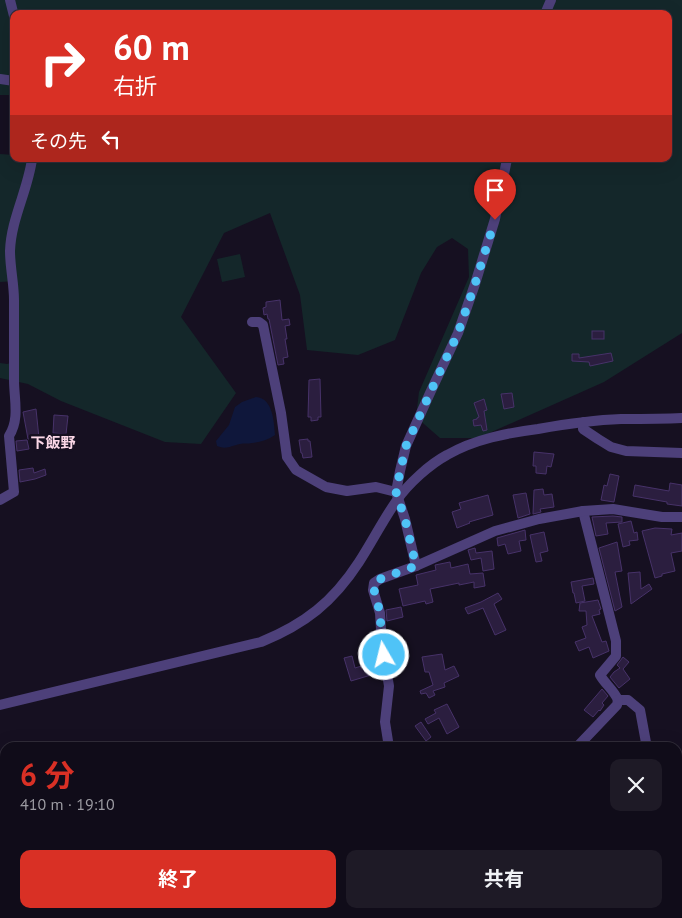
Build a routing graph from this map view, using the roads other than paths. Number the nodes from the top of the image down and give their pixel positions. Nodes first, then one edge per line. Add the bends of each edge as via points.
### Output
1 (32, 162) edge
2 (506, 162) edge
3 (252, 322) dead end
4 (682, 418) edge
5 (584, 422) junction
6 (682, 453) edge
7 (397, 495) junction
8 (0, 500) edge
9 (582, 511) junction
10 (682, 517) edge
11 (416, 566) junction
12 (618, 700) junction
13 (0, 706) edge
14 (388, 742) edge
15 (582, 742) edge
16 (646, 742) edge

1 - 8 street via 11,236 16,408 15,424 9,436 14,492
2 - 7 street via 495,220 475,284 458,333 406,446
3 - 7 street via 263,325 287,457 296,470 326,487 346,491 376,487
4 - 5 street
5 - 6 street via 583,429 611,447 626,452
5 - 7 street via 521,431 467,445 446,455
7 - 11 street
7 - 13 street via 360,561 336,594 279,635
9 - 10 street via 612,509
9 - 11 street via 495,531
9 - 12 street via 616,641 616,656 600,675
11 - 14 street via 374,583 389,686 385,722
12 - 15 street
12 - 16 street via 628,700 640,710

